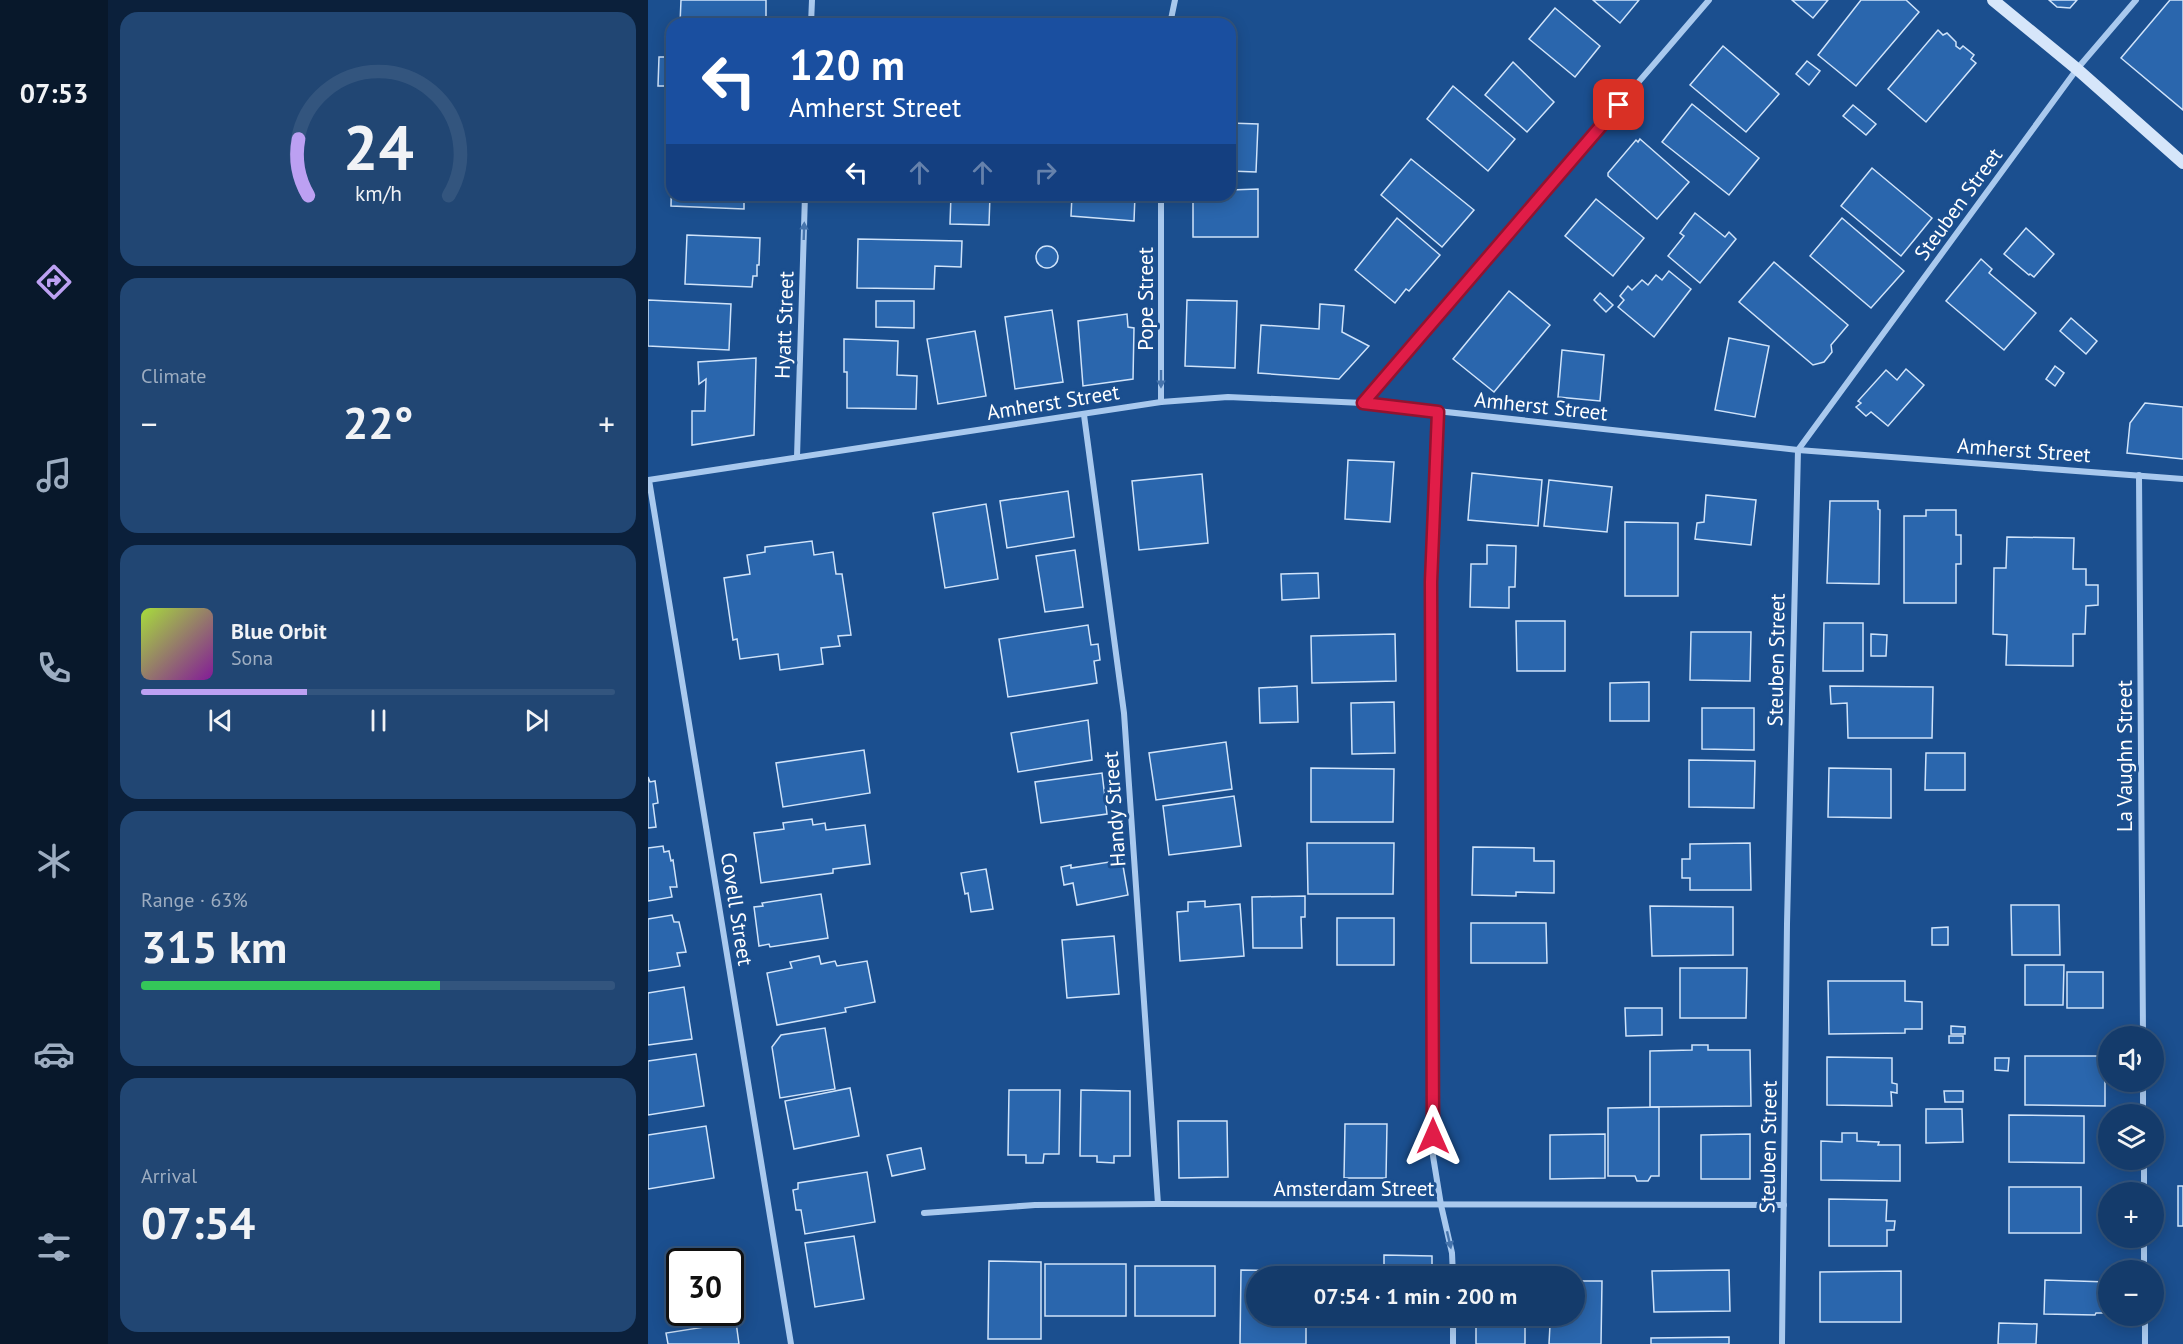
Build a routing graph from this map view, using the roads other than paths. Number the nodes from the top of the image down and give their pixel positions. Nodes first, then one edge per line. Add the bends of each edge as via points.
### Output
1 (812, 0) edge
2 (1175, 0) edge
3 (1709, 0) edge
4 (1994, 0) edge
5 (2136, 0) edge
6 (811, 18) edge
7 (1171, 18) edge
8 (2077, 69) junction
9 (2183, 163) edge
10 (805, 201) edge
11 (1161, 201) edge
12 (1161, 402) junction
13 (1363, 403) junction
14 (1438, 412) junction
15 (1084, 415) junction
16 (1798, 450) junction
17 (797, 457) junction
18 (2139, 475) junction
19 (2183, 479) edge
20 (649, 480) edge
21 (2143, 1026) edge
22 (1158, 1204) junction
23 (1441, 1205) junction
24 (1784, 1205) junction
25 (924, 1213) dead end
26 (1453, 1266) edge
27 (1453, 1326) edge
28 (2145, 1326) edge
29 (791, 1344) edge
30 (1453, 1344) edge
31 (1782, 1344) edge
32 (2145, 1344) edge

1 - 6 street
2 - 7 street
3 - 13 street
4 - 8 main road
5 - 8 street, Steuben Street
8 - 9 main road
8 - 16 street, Steuben Street
17 -> 10 street, Hyatt Street
11 -> 12 street, Pope Street
12 - 13 street, Amherst Street via 1228,397
12 - 15 street, Amherst Street
13 - 14 street, Amherst Street
14 - 16 street, Amherst Street
14 - 23 street via 1431,582 1433,1156
15 - 17 street, Amherst Street
15 - 22 street, Handy Street via 1124,713
16 - 18 street, Amherst Street
16 - 24 street, Steuben Street
17 - 20 street, Amherst Street
18 - 19 street, Amherst Street
18 - 21 street, La Vaughn Street
20 - 29 street, Covell Street
22 - 23 street, Amsterdam Street
22 - 25 street, Amsterdam Street via 1035,1205
23 - 24 street, Amsterdam Street
23 -> 26 street
24 - 31 street, Steuben Street
27 - 30 street
28 - 32 street

